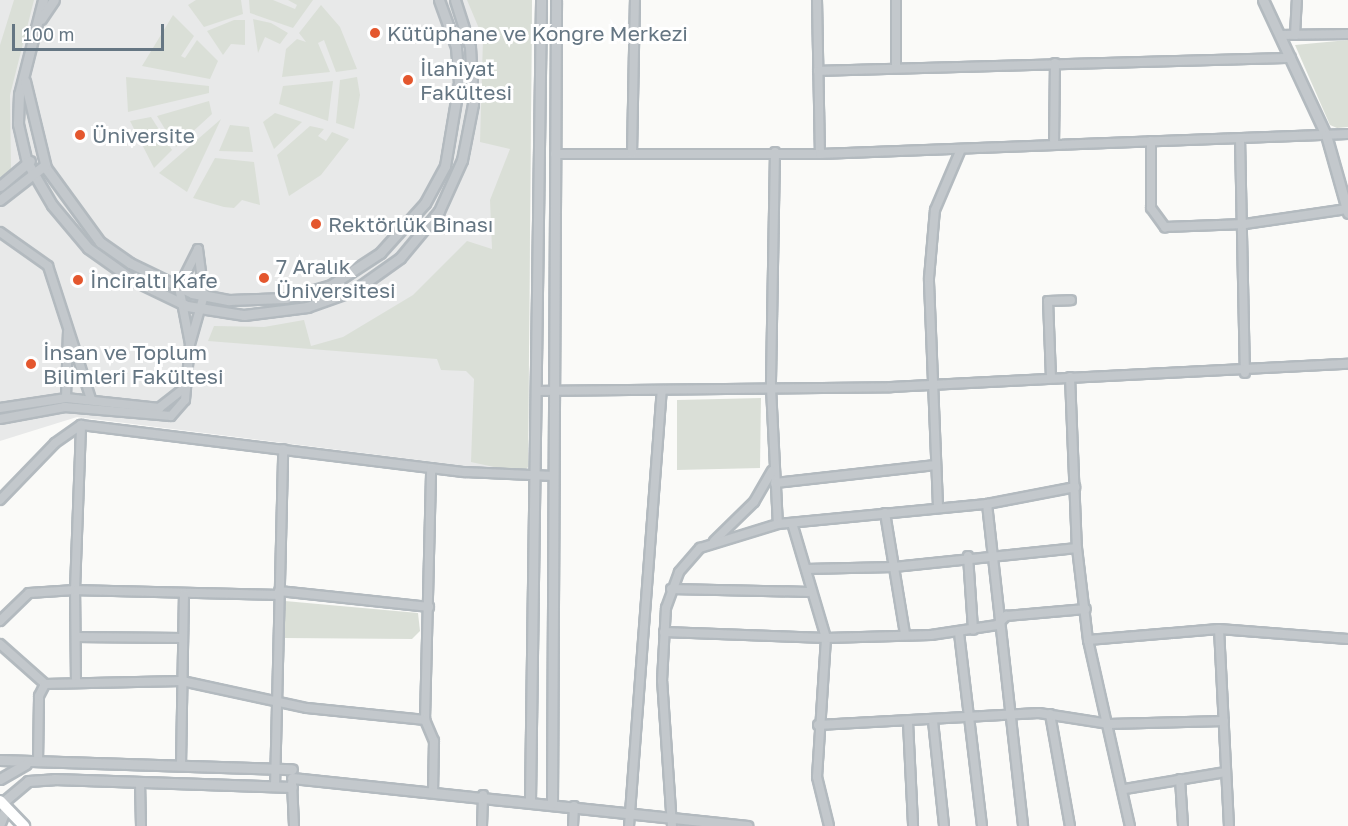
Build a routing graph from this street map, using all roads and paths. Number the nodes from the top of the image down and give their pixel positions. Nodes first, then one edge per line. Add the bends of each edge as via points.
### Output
1 (43, 0) edge
2 (54, 0) edge
3 (439, 0) edge
4 (455, 0) edge
5 (542, 0) edge
6 (556, 0) edge
7 (635, 0) edge
8 (817, 0) edge
9 (896, 0) edge
10 (1263, 0) edge
11 (1297, 0) edge
12 (41, 19) junction
13 (1348, 34) edge
14 (1280, 35) junction
15 (1295, 35) junction
16 (1291, 58) junction
17 (1055, 63) junction
18 (896, 68) junction
19 (818, 71) junction
20 (25, 81) junction
21 (1348, 134) edge
22 (1326, 135) junction
23 (1240, 138) junction
24 (1151, 141) junction
25 (1054, 145) junction
26 (961, 149) junction
27 (775, 152) junction
28 (555, 154) junction
29 (632, 154) junction
30 (820, 154) junction
31 (40, 155) junction
32 (27, 162) junction
33 (45, 165) junction
34 (32, 171) junction
35 (0, 186) edge
36 (0, 200) edge
37 (1348, 211) edge
38 (1245, 224) junction
39 (0, 232) edge
40 (179, 288) junction
41 (204, 295) junction
42 (1071, 300) dead end
43 (178, 303) junction
44 (201, 309) junction
45 (68, 327) junction
46 (190, 344) junction
47 (1348, 364) edge
48 (1245, 373) junction
49 (1070, 377) junction
50 (1051, 378) junction
51 (932, 385) junction
52 (185, 388) junction
53 (771, 388) junction
54 (662, 390) junction
55 (537, 391) junction
56 (554, 391) junction
57 (66, 398) junction
58 (91, 399) junction
59 (0, 408) edge
60 (0, 419) edge
61 (81, 425) junction
62 (282, 449) junction
63 (936, 465) junction
64 (431, 468) junction
65 (772, 471) junction
66 (554, 476) junction
67 (537, 478) junction
68 (775, 483) junction
69 (1075, 487) junction
70 (0, 500) edge
71 (987, 504) junction
72 (938, 506) junction
73 (885, 513) junction
74 (792, 523) junction
75 (778, 524) junction
76 (712, 543) junction
77 (1077, 548) junction
78 (968, 556) junction
79 (989, 556) junction
80 (894, 567) junction
81 (806, 569) junction
82 (671, 589) junction
83 (75, 590) junction
84 (809, 592) junction
85 (278, 593) junction
86 (184, 594) junction
87 (429, 607) junction
88 (1086, 609) junction
89 (0, 621) edge
90 (997, 626) junction
91 (1220, 629) junction
92 (974, 630) junction
93 (664, 632) junction
94 (958, 633) junction
95 (904, 634) junction
96 (76, 638) junction
97 (182, 638) junction
98 (826, 639) junction
99 (1348, 639) edge
100 (1088, 640) junction
101 (0, 644) edge
102 (182, 681) junction
103 (76, 682) junction
104 (45, 684) junction
105 (277, 700) junction
106 (1008, 714) junction
107 (1050, 714) junction
108 (967, 718) junction
109 (425, 720) junction
110 (933, 721) junction
111 (1224, 721) junction
112 (908, 722) junction
113 (1109, 724) junction
114 (818, 725) junction
115 (0, 760) edge
116 (38, 762) junction
117 (181, 765) junction
118 (275, 769) junction
119 (1226, 772) junction
120 (292, 778) junction
121 (1180, 778) junction
122 (0, 779) edge
123 (140, 782) junction
124 (275, 787) junction
125 (1125, 789) junction
126 (433, 791) junction
127 (483, 795) junction
128 (530, 800) junction
129 (552, 803) junction
130 (3, 804) edge
131 (574, 806) junction
132 (631, 813) junction
133 (672, 822) edge
134 (0, 823) edge
135 (24, 826) edge
136 (141, 826) edge
137 (294, 826) edge
138 (482, 826) edge
139 (573, 826) edge
140 (629, 826) edge
141 (747, 826) edge
142 (829, 826) edge
143 (913, 826) edge
144 (944, 826) edge
145 (982, 826) edge
146 (1023, 826) edge
147 (1070, 826) edge
148 (1130, 826) edge
149 (1183, 826) edge
150 (1229, 826) edge

1 - 12 street
2 - 12 street
3 - 41 street via 458,58 458,113 445,166 414,217 380,253 331,285 260,301
4 - 44 street via 473,75 470,132 452,186 417,241 370,281 330,301 259,314
5 - 55 street
6 - 28 street
7 - 29 street
8 - 19 street
9 - 18 street
10 - 14 street
11 - 15 street
12 - 20 street
13 - 15 street
14 - 15 street
14 - 16 street
16 - 17 street
16 - 22 street
17 - 18 street
17 - 25 street
18 - 19 street
19 - 30 street
20 - 31 street
20 - 32 street via 18,107
21 - 22 street
22 - 23 street
22 - 37 street
23 - 24 street
23 - 38 street
24 - 25 street
24 - 38 street via 1151,208 1158,221 1165,227
25 - 26 street
26 - 30 street
26 - 51 street via 935,210 929,278
27 - 29 street
27 - 30 street
27 - 53 street
28 - 29 street
28 - 56 street
31 - 32 street
31 - 33 street
32 - 34 street
32 - 35 street
33 - 34 street
33 - 40 street via 100,242
34 - 36 street
34 - 43 street via 88,248
37 - 38 street
38 - 48 street
39 - 45 street via 43,259
40 - 41 street
40 - 41 street via 198,249
40 - 43 street
41 - 44 street
42 - 50 street via 1048,301
43 - 44 street
43 - 46 street
44 - 46 street
45 - 57 street
45 - 58 street
46 - 52 street
47 - 48 street
48 - 49 street
49 - 50 street
49 - 69 street
50 - 51 street
51 - 53 street
51 - 63 street
52 - 58 street via 159,408
52 - 60 street via 181,408 165,417 65,407
53 - 54 street
53 - 65 street
54 - 56 street
54 - 132 street
55 - 56 street
55 - 67 street
56 - 66 street
57 - 58 street
57 - 59 street
61 - 62 street
61 - 70 street via 55,443
61 - 83 street
62 - 64 street
62 - 85 street
63 - 68 street
63 - 72 street
64 - 67 street
64 - 87 street
65 - 68 street
65 - 76 street via 754,502
66 - 67 street
66 - 129 street
67 - 128 street
68 - 75 street
69 - 71 street
69 - 77 street
71 - 72 street
71 - 79 street
72 - 73 street
73 - 74 street
73 - 80 street
74 - 75 street
74 - 81 street
75 - 76 street
76 - 82 street via 688,559
77 - 79 street
77 - 88 street
78 - 79 street
78 - 80 street
78 - 92 street
79 - 90 street
80 - 81 street
80 - 95 street
81 - 84 street
82 - 84 street
82 - 93 street
83 - 86 street
83 - 89 street via 29,592
83 - 96 street
84 - 98 street
85 - 86 street
85 - 87 street
85 - 105 street
86 - 97 street
87 - 109 street
88 - 90 street via 1006,615
88 - 100 street
90 - 92 street
90 - 106 street
91 - 99 street
91 - 100 street
91 - 111 street
92 - 94 street
93 - 98 street
93 - 133 street
94 - 95 street
94 - 108 street
95 - 98 street
96 - 97 street
96 - 103 street
97 - 102 street
98 - 114 street
100 - 113 street
101 - 104 street
102 - 103 street
102 - 105 street
102 - 117 street
103 - 104 street
104 - 116 street via 39,696
105 - 109 street
105 - 118 street
106 - 107 street
106 - 108 street
106 - 146 street
107 - 113 street
107 - 147 street
108 - 110 street
108 - 145 street
109 - 126 street via 434,741
110 - 112 street
110 - 144 street
111 - 113 street
111 - 119 street
112 - 114 street
112 - 143 street
113 - 125 street
114 - 142 street via 818,794
115 - 116 street
116 - 117 street
116 - 122 street via 19,765
117 - 118 street
118 - 120 street
118 - 124 street
119 - 121 street
119 - 150 street
120 - 124 street
120 - 126 street
120 - 137 street
121 - 125 street
121 - 149 street
123 - 124 street
123 - 130 street via 28,781
123 - 136 street
125 - 148 street
126 - 127 street
127 - 128 street
127 - 138 street
128 - 129 street
129 - 131 street
130 - 134 street
130 - 135 main road
131 - 132 street
131 - 139 street
132 - 133 street
132 - 140 street
133 - 141 street

